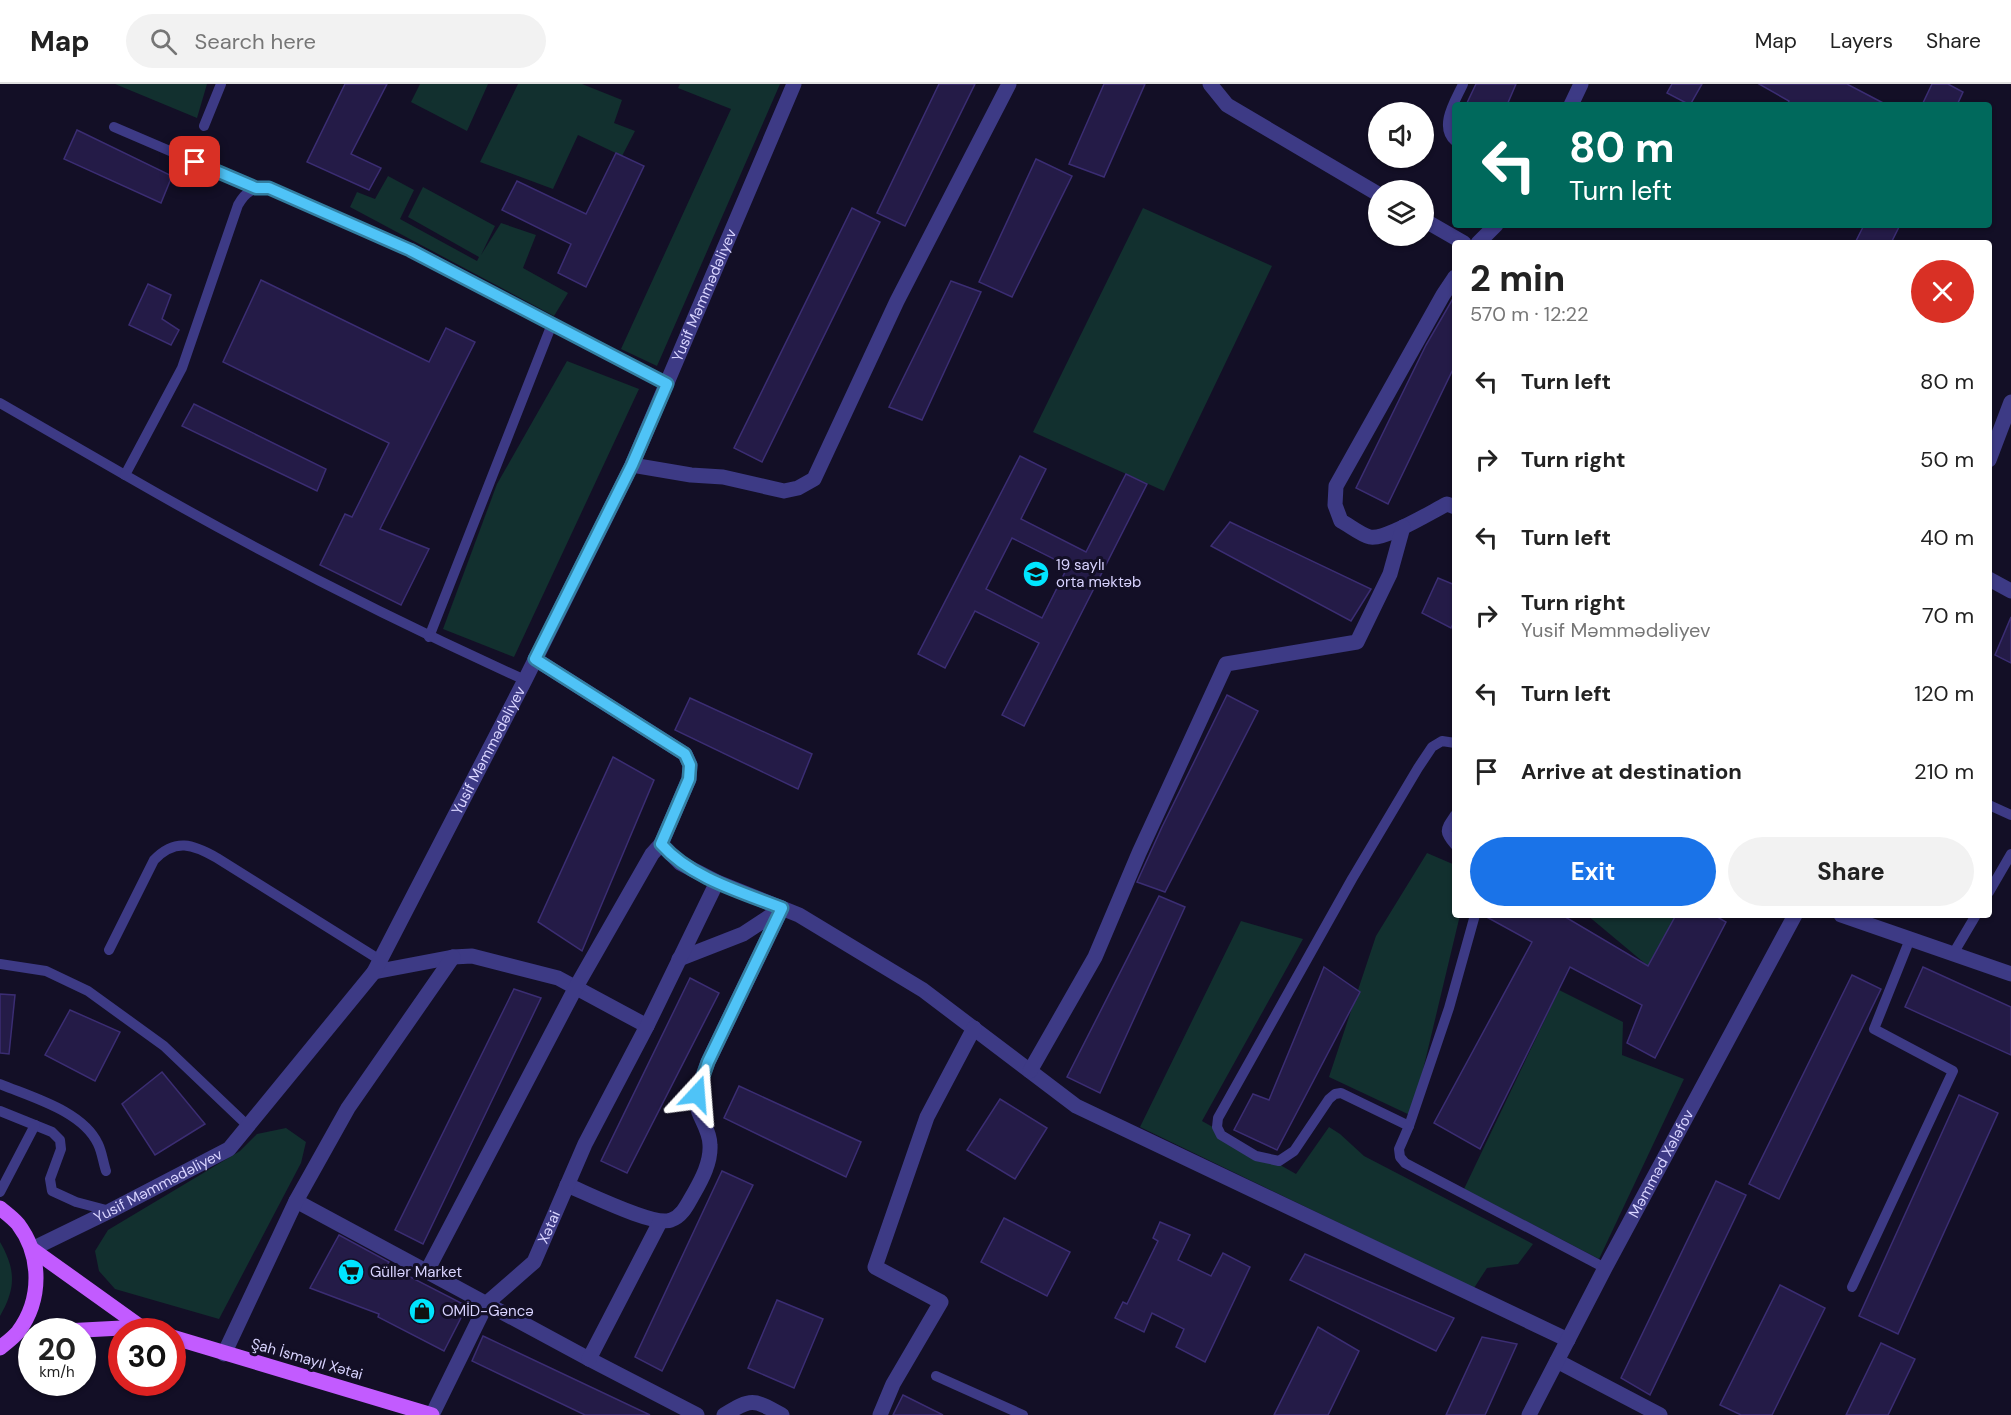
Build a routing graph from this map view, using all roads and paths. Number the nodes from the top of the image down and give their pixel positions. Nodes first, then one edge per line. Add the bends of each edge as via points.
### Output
1 (221, 84) edge
2 (794, 84) edge
3 (1009, 84) edge
4 (1210, 84) edge
5 (1463, 84) edge
6 (1581, 84) edge
7 (1455, 102) edge
8 (1572, 102) edge
9 (1452, 109) edge
10 (204, 126) dead end
11 (114, 127) dead end
12 (1452, 139) edge
13 (256, 188) junction
14 (1368, 188) edge
15 (1434, 226) edge
16 (1493, 228) edge
17 (1459, 240) edge
18 (1481, 240) edge
19 (1452, 282) edge
20 (552, 324) junction
21 (667, 384) junction
22 (2011, 402) edge
23 (0, 403) edge
24 (1992, 452) edge
25 (632, 465) junction
26 (125, 475) junction
27 (1452, 506) edge
28 (1403, 527) junction
29 (1992, 581) edge
30 (2011, 591) edge
31 (429, 637) junction
32 (535, 659) junction
33 (525, 680) junction
34 (1452, 743) edge
35 (1992, 807) edge
36 (2011, 815) edge
37 (1452, 819) edge
38 (1452, 841) edge
39 (661, 844) junction
40 (2011, 854) edge
41 (717, 882) junction
42 (1992, 887) edge
43 (782, 908) junction
44 (1474, 918) edge
45 (1794, 918) edge
46 (1850, 918) edge
47 (1974, 918) edge
48 (1910, 939) junction
49 (109, 950) dead end
50 (1953, 954) junction
51 (453, 957) junction
52 (679, 959) junction
53 (0, 963) edge
54 (377, 966) junction
55 (2011, 974) edge
56 (576, 987) junction
57 (647, 1026) junction
58 (974, 1028) junction
59 (1030, 1071) junction
60 (0, 1084) edge
61 (0, 1111) edge
62 (35, 1125) junction
63 (248, 1126) junction
64 (1409, 1126) junction
65 (106, 1171) dead end
66 (567, 1185) junction
67 (0, 1192) edge
68 (296, 1201) junction
69 (0, 1208) edge
70 (110, 1211) junction
71 (660, 1222) junction
72 (32, 1248) junction
73 (1605, 1268) junction
74 (427, 1271) junction
75 (1852, 1287) dead end
76 (487, 1303) junction
77 (29, 1318) edge
78 (131, 1318) edge
79 (18, 1337) edge
80 (1568, 1340) junction
81 (186, 1342) edge
82 (0, 1348) edge
83 (224, 1354) junction
84 (589, 1359) junction
85 (1557, 1361) junction
86 (936, 1376) dead end
87 (432, 1415) edge
88 (697, 1415) edge
89 (724, 1415) edge
90 (782, 1415) edge
91 (880, 1415) edge
92 (1023, 1415) edge
93 (1529, 1415) edge
94 (1660, 1415) edge

1 - 10 lane
2 - 21 street, Yusif Məmmədəliyev
3 - 25 street via 897,301 813,479 784,491 723,477
4 - 14 street via 1227,105 1242,115
5 - 7 lane
6 - 8 street
9 - 12 lane via 1447,126
11 - 13 lane
13 - 20 lane via 269,188 410,250
13 - 26 lane via 246,193 238,205 182,368
15 - 17 street
16 - 18 street
19 - 28 street via 1336,486 1335,505 1341,521 1370,537
20 - 21 lane
20 - 31 lane
21 - 25 street, Yusif Məmmədəliyev
22 - 24 street
23 - 26 lane
25 - 32 street, Yusif Məmmədəliyev
26 - 31 lane via 308,576
27 - 28 street via 1448,504
28 - 59 street via 1390,574 1357,642 1226,664 1095,957
29 - 30 street
31 - 33 lane
32 - 33 street, Yusif Məmmədəliyev
32 - 39 street via 685,754 690,765 689,779
33 - 54 street, Yusif Məmmədəliyev
34 - 64 lane via 1442,741 1432,747 1418,768 1218,1118 1217,1127 1221,1135 1256,1156 1279,1161 1294,1151 1335,1094 1341,1093
35 - 36 lane
37 - 38 lane via 1446,828
39 - 41 street via 680,863
39 - 56 street
40 - 42 lane
41 - 43 street
41 - 52 street, Xətai
43 - 52 street via 743,934
43 - 58 street via 923,990
43 - 71 street via 700,1084 696,1102 710,1146 704,1176 684,1212
44 - 64 lane
45 - 73 street, Məmməd Xələfov
46 - 48 street
47 - 50 lane
48 - 50 street
48 - 75 lane via 1874,1029 1953,1071
49 - 54 lane via 154,860 163,850 182,845 200,848 217,858
50 - 55 street
51 - 54 street
51 - 56 street via 472,956 508,964
51 - 68 street via 348,1108
52 - 57 street, Xətai
53 - 63 lane via 46,971 88,991 164,1046
54 - 63 street, Yusif Məmmədəliyev
56 - 57 street
56 - 74 street
57 - 66 street, Xətai
58 - 59 street
58 - 91 street via 927,1117 874,1267 941,1302 893,1384
59 - 80 street via 1076,1106
60 - 65 lane via 63,1110 86,1128 98,1144
61 - 62 lane
62 - 67 lane
62 - 70 lane via 60,1140 61,1149 50,1179 52,1191
63 - 70 street, Yusif Məmmədəliyev via 229,1149
64 - 73 lane via 1399,1149 1405,1163
66 - 71 street
66 - 76 street, Xətai via 534,1262
68 - 74 street
68 - 83 street
69 - 72 main road via 17,1222
70 - 72 street, Yusif Məmmədəliyev
71 - 84 street
72 - 77 main road via 37,1278
72 - 78 main road
73 - 80 street, Məmməd Xələfov
74 - 76 street
76 - 84 street
76 - 87 street, Xətai
79 - 82 main road
80 - 85 street, Məmməd Xələfov
81 - 83 main road, Şah İsmayıl Xətai
83 - 87 main road, Şah İsmayıl Xətai
84 - 88 street
85 - 93 street, Məmməd Xələfov
85 - 94 street
86 - 92 lane
89 - 90 street via 743,1402 761,1404

